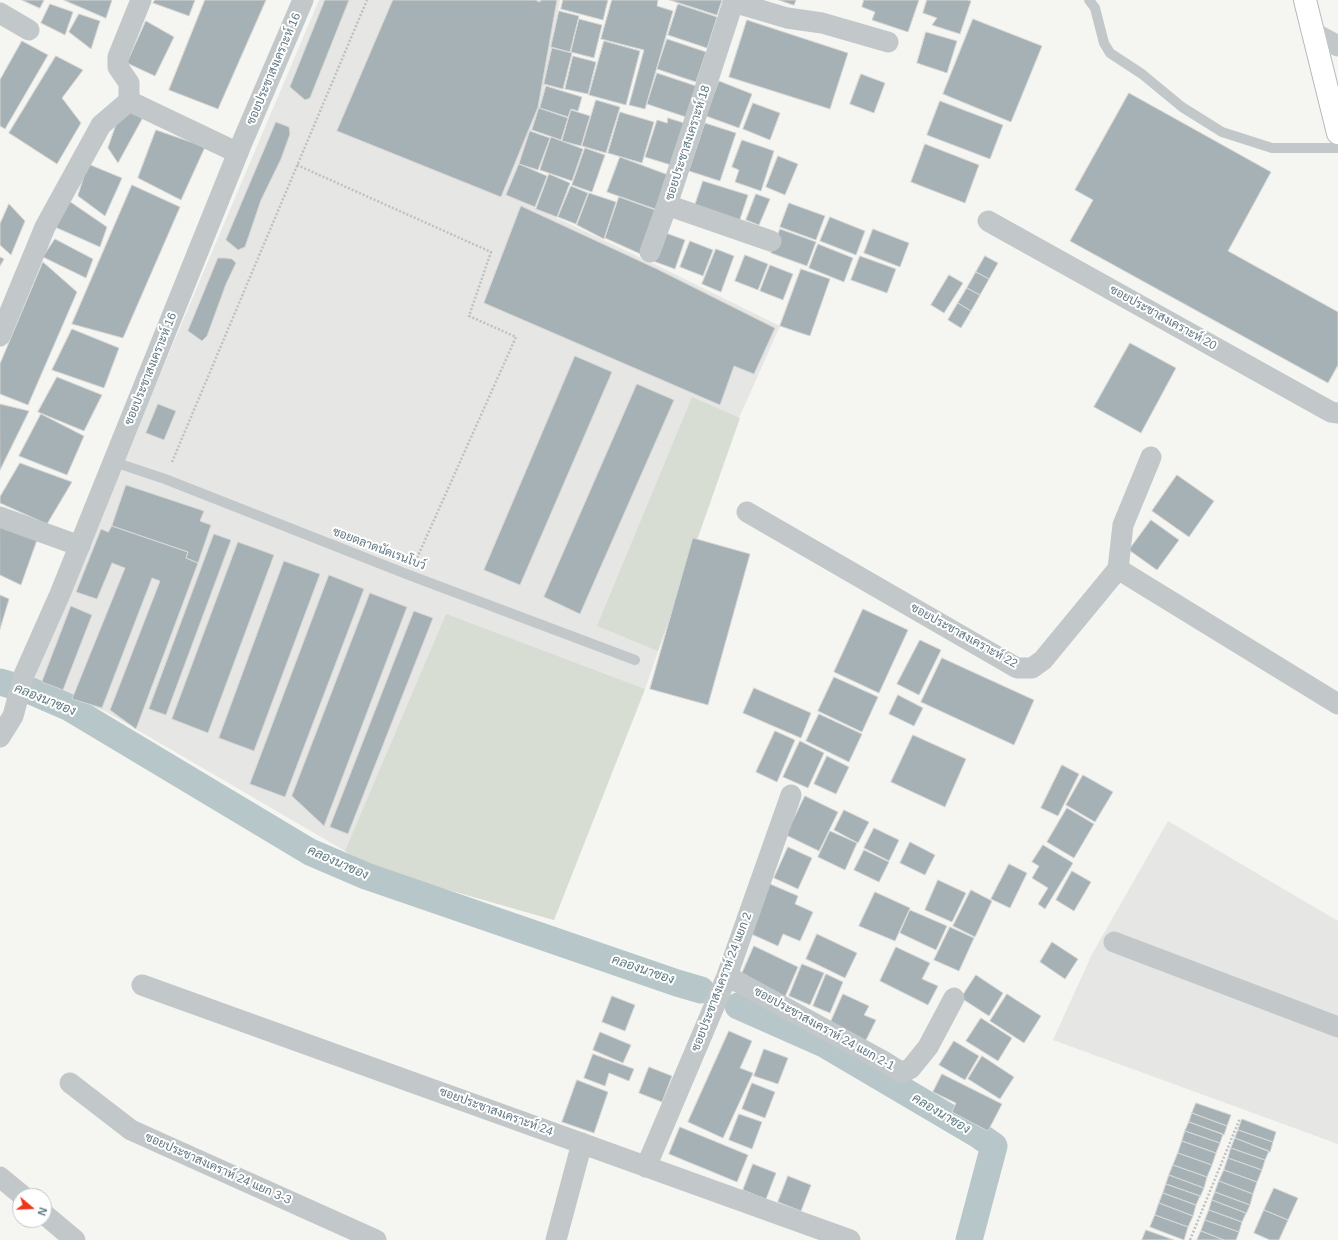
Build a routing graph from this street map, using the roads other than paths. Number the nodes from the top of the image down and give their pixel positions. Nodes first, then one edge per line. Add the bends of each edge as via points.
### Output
1 (141, 0) edge
2 (303, 0) edge
3 (1089, 0) edge
4 (1305, 0) edge
5 (734, 1) edge
6 (0, 13) edge
7 (29, 30) dead end
8 (1312, 32) junction
9 (888, 42) dead end
10 (1338, 46) edge
11 (129, 101) junction
12 (1338, 133) edge
13 (1338, 148) edge
14 (238, 153) junction
15 (667, 205) junction
16 (988, 221) dead end
17 (771, 241) dead end
18 (650, 252) dead end
19 (0, 336) edge
20 (1338, 413) edge
21 (1151, 457) dead end
22 (114, 462) junction
23 (747, 512) dead end
24 (0, 517) edge
25 (80, 546) junction
26 (1118, 569) junction
27 (635, 660) dead end
28 (1338, 704) edge
29 (0, 737) edge
30 (791, 795) dead end
31 (1114, 942) dead end
32 (727, 976) junction
33 (142, 985) dead end
34 (954, 998) dead end
35 (1338, 1027) edge
36 (70, 1083) dead end
37 (582, 1143) junction
38 (646, 1167) junction
39 (0, 1177) edge
40 (13, 1188) edge
41 (52, 1221) edge
42 (75, 1240) edge
43 (376, 1240) edge
44 (556, 1240) edge
45 (850, 1240) edge

1 - 11 street via 118,57 118,67 129,83
2 - 14 street, ซอยประชาสงเคราะห์ 16
3 - 13 lane via 1095,8 1104,43 1110,53 1142,74 1182,107 1222,132 1272,148
4 - 8 main road
5 - 9 street via 787,18 822,24
5 - 15 street, ซอยประชาสงเคราะห์ 18
6 - 7 street
8 - 10 street
8 - 12 main road
11 - 14 street
11 - 19 street via 101,125 45,227
14 - 22 street, ซอยประชาสงเคราะห์ 16
15 - 17 street, ซอยประชาสงเคราะห์ 18
15 - 18 street
16 - 20 street, ซอยประชาสงเคราะห์ 20 via 1331,412
21 - 26 street via 1123,525
22 - 25 street, ซอยประชาสงเคราะห์ 16
22 - 27 lane, ซอยตลาดนัดเรนโบว์ via 165,479
23 - 26 street, ซอยประชาสงเคราะห์ 22 via 1017,668 1032,668 1043,660
24 - 25 street
25 - 29 street, ซอยประชาสงเคราะห์ 16 via 24,675 13,716
26 - 28 street
30 - 32 street, ซอยประชาสงเคราห์ 24 แยก 2
31 - 35 street
32 - 34 street, ซอยประชาสงเคราห์ 24 แยก 2-1 via 902,1073 911,1068 928,1047
32 - 38 street, ซอยประชาสงเคราห์ 24 แยก 2
33 - 37 street, ซอยประชาสงเคราะห์ 24
36 - 43 street, ซอยประชาสงเคราห์ 24 แยก 3-3 via 131,1130
37 - 38 street, ซอยประชาสงเคราะห์ 24
37 - 44 street
38 - 45 street, ซอยประชาสงเคราะห์ 24
39 - 40 street
41 - 42 street

